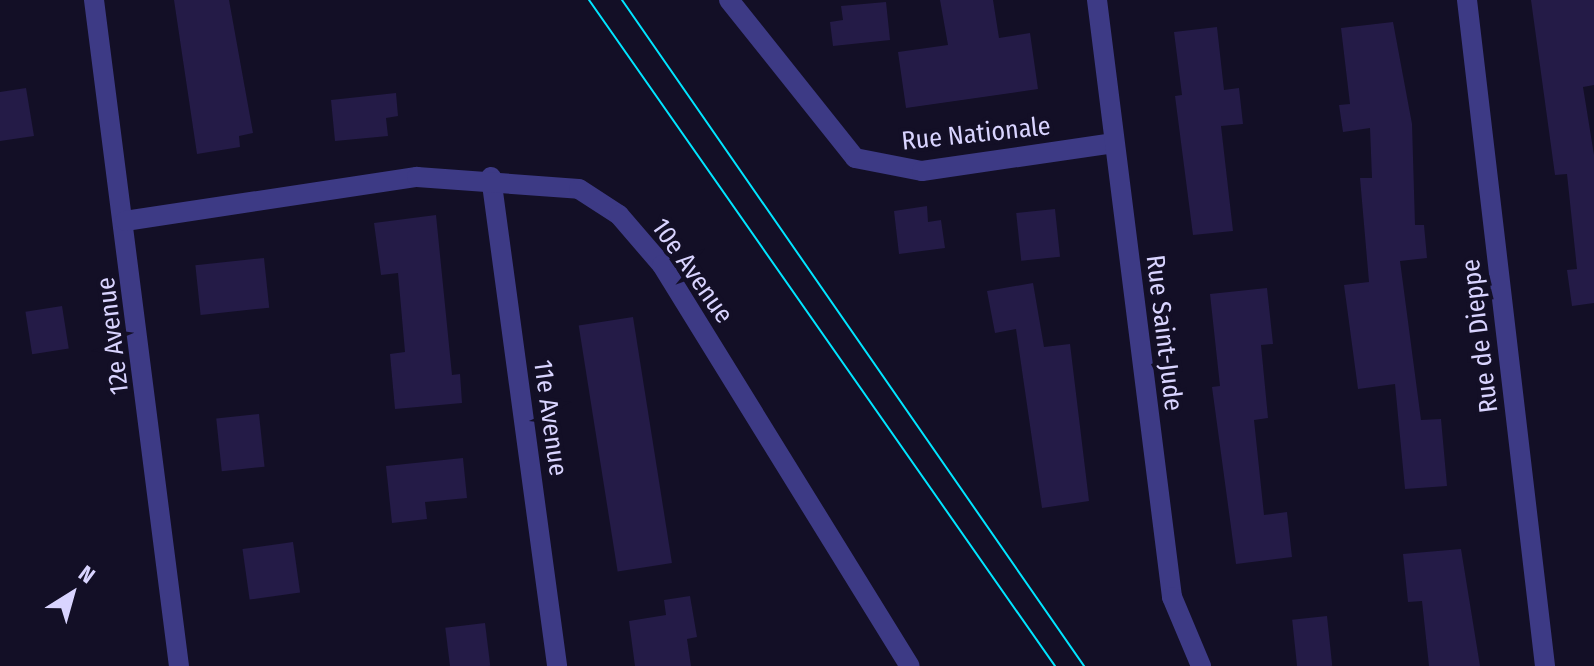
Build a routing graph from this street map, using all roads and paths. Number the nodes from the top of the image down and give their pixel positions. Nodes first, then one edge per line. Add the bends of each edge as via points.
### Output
1 (94, 0) edge
2 (729, 0) edge
3 (1097, 0) edge
4 (1467, 0) edge
5 (1114, 143) junction
6 (491, 177) junction
7 (125, 221) junction
8 (179, 666) edge
9 (557, 666) edge
10 (910, 666) edge
11 (1201, 666) edge
12 (1545, 666) edge

1 - 7 street, 12e Avenue
2 - 5 street, Rue Nationale via 855,158 922,171
3 - 5 street, Rue Saint-Jude
4 - 12 street, Rue de Dieppe
5 - 11 street, Rue Saint-Jude via 1172,597
6 - 7 street, 10e Avenue via 417,177
6 - 9 street, 11e Avenue
6 - 10 street, 10e Avenue via 579,189 619,215 662,265
7 - 8 street, 12e Avenue

